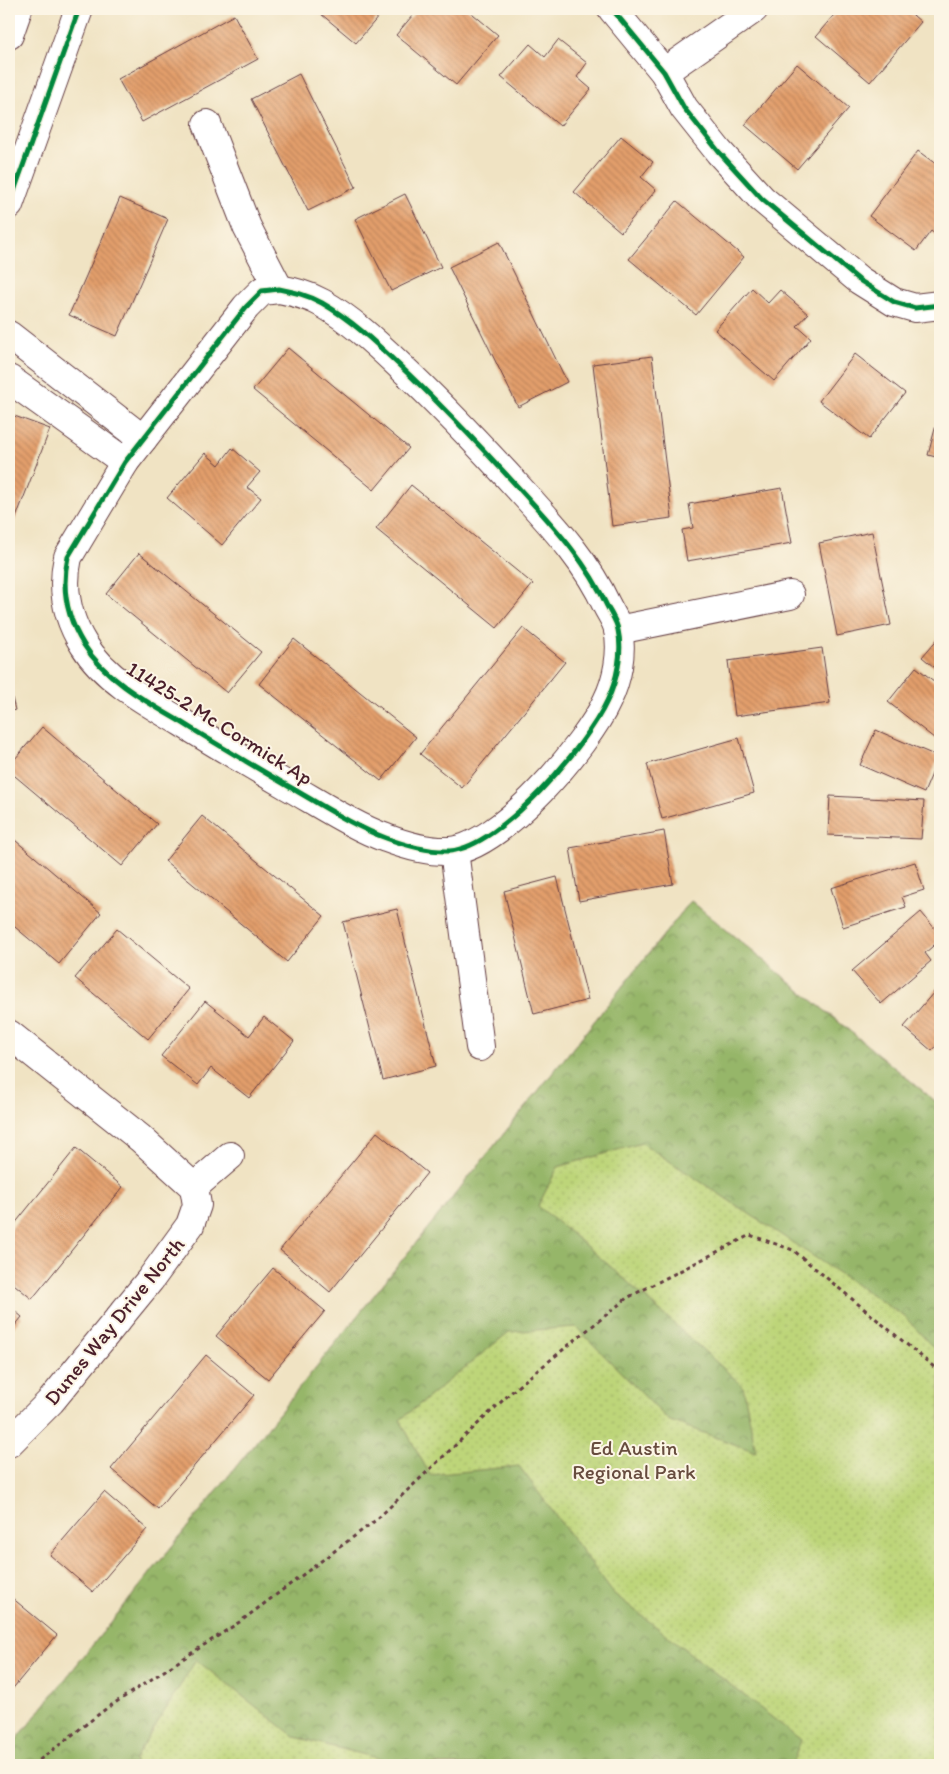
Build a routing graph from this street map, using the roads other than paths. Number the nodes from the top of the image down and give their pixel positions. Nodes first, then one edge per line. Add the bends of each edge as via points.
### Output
1 (18, 9) edge
2 (79, 9) edge
3 (612, 9) edge
4 (754, 9) edge
5 (9, 35) edge
6 (664, 72) junction
7 (208, 124) dead end
8 (9, 205) edge
9 (279, 289) junction
10 (940, 305) edge
11 (9, 335) edge
12 (9, 379) edge
13 (143, 439) junction
14 (125, 462) junction
15 (790, 595) dead end
16 (618, 630) junction
17 (454, 850) junction
18 (9, 1034) edge
19 (480, 1047) dead end
20 (230, 1156) dead end
21 (194, 1187) junction
22 (9, 1443) edge

1 - 5 street
2 - 8 street
3 - 6 street
4 - 6 street
6 - 10 street via 684,108 762,199 859,280 894,302 915,308
7 - 9 street via 247,227
9 - 13 street, 11425-2 Mc Cormick Ap via 262,291 246,307
9 - 16 street via 323,303 369,337 446,409 563,537 596,582
11 - 13 street
12 - 14 street
13 - 14 street, 11425-2 Mc Cormick Ap
14 - 17 street, 11425-2 Mc Cormick Ap via 68,557 64,574 66,602 85,647 139,697 315,801 384,838 429,851
15 - 16 street
16 - 17 street, 11425-2 Mc Cormick Ap via 616,678 594,725 521,810 496,831
17 - 19 street
18 - 21 street via 140,1138
20 - 21 street
21 - 22 street, Dunes Way Drive North via 197,1205 190,1225 150,1280 51,1401

